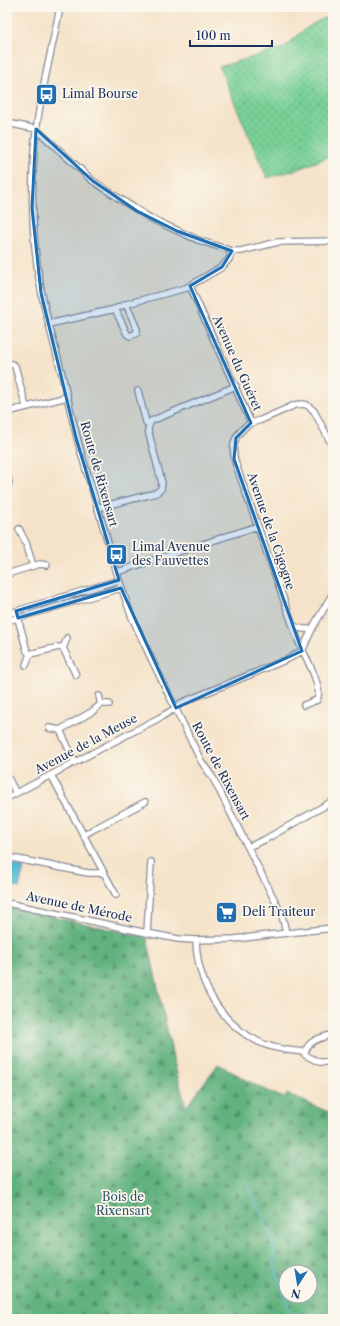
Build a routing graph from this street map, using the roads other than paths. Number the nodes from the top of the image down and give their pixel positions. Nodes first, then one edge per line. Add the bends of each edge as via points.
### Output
1 (60, 7) edge
2 (7, 123) edge
3 (36, 129) junction
4 (333, 240) edge
5 (232, 251) junction
6 (190, 286) junction
7 (126, 304) junction
8 (114, 309) junction
9 (48, 324) junction
10 (7, 364) edge
11 (236, 386) junction
12 (138, 391) dead end
13 (67, 397) junction
14 (26, 407) junction
15 (7, 412) edge
16 (251, 423) junction
17 (149, 425) junction
18 (333, 447) edge
19 (7, 475) edge
20 (9, 482) dead end
21 (97, 508) junction
22 (258, 526) junction
23 (19, 529) dead end
24 (48, 565) dead end
25 (33, 566) junction
26 (116, 572) junction
27 (7, 574) edge
28 (119, 580) junction
29 (121, 588) junction
30 (333, 594) edge
31 (16, 611) junction
32 (7, 614) edge
33 (18, 618) junction
34 (7, 621) edge
35 (293, 626) junction
36 (312, 629) junction
37 (67, 638) dead end
38 (63, 648) junction
39 (302, 651) junction
40 (30, 654) junction
41 (26, 665) dead end
42 (76, 675) dead end
43 (99, 696) dead end
44 (101, 704) junction
45 (109, 704) dead end
46 (304, 705) dead end
47 (176, 708) junction
48 (49, 728) dead end
49 (60, 730) junction
50 (75, 762) junction
51 (51, 775) junction
52 (7, 776) edge
53 (16, 793) junction
54 (7, 798) edge
55 (333, 801) edge
56 (145, 802) dead end
57 (84, 835) junction
58 (248, 846) junction
59 (7, 856) edge
60 (151, 862) dead end
61 (102, 872) junction
62 (116, 895) dead end
63 (7, 903) edge
64 (333, 928) edge
65 (147, 933) junction
66 (286, 933) junction
67 (196, 940) junction
68 (333, 1034) edge
69 (305, 1052) junction
70 (333, 1062) edge

1 - 3 street, Route de Rixensart
2 - 3 street
3 - 5 street via 93,181 138,211 198,240
3 - 9 street, Route de Rixensart via 33,227 41,294
4 - 5 street via 278,242
5 - 6 street via 222,267
6 - 7 street
6 - 11 street, Avenue du Guéret
7 - 8 street
7 - 8 street via 137,329 137,333 130,336
8 - 9 street
9 - 13 street, Route de Rixensart
10 - 14 street via 15,366
11 - 16 street, Avenue du Guéret
11 - 17 street via 151,421
12 - 17 street
13 - 14 street
13 - 21 street, Route de Rixensart via 76,438
14 - 15 street
16 - 18 street, Avenue du Guéret via 295,405 307,405 314,411
16 - 22 street, Avenue de la Cigogne via 236,438 233,453
17 - 21 street via 148,430 162,483 161,489 156,493
19 - 20 street
21 - 26 street, Route de Rixensart
22 - 26 street
22 - 35 street, Avenue de la Cigogne
23 - 25 street
24 - 25 street
25 - 27 street
26 - 28 street, Route de Rixensart
28 - 29 street, Route de Rixensart
28 - 31 street
29 - 33 street
29 - 47 street, Route de Rixensart via 139,633
30 - 36 street
31 - 32 street
31 - 33 street
33 - 34 street
33 - 40 street
35 - 36 street
35 - 39 street, Avenue de la Cigogne
36 - 39 street
37 - 38 street
38 - 40 street
38 - 42 street
39 - 46 street, Avenue de la Cigogne via 319,694 317,700
39 - 47 street via 181,703
40 - 41 street
43 - 44 street
44 - 45 street
44 - 49 street via 94,711
47 - 50 street, Avenue de la Meuse
47 - 58 street, Route de Rixensart via 201,761 213,778
48 - 49 street
49 - 50 street
50 - 51 street, Avenue de la Meuse
51 - 53 street, Avenue de la Meuse
51 - 57 street
52 - 53 street
53 - 54 street, Avenue de la Meuse
55 - 58 street via 264,840
56 - 57 street
57 - 61 street
58 - 66 street, Route de Rixensart via 282,915
59 - 61 street via 88,874
60 - 65 street, Avenue de Mérode
61 - 62 street
63 - 65 street, Avenue de Mérode
64 - 66 street, Avenue de Mérode
65 - 67 street, Avenue de Mérode
66 - 67 street, Avenue de Mérode via 234,940
67 - 69 street via 196,951 204,982 212,1001 224,1016 255,1040
68 - 69 street via 311,1042 305,1048
69 - 70 street via 305,1055 319,1062

